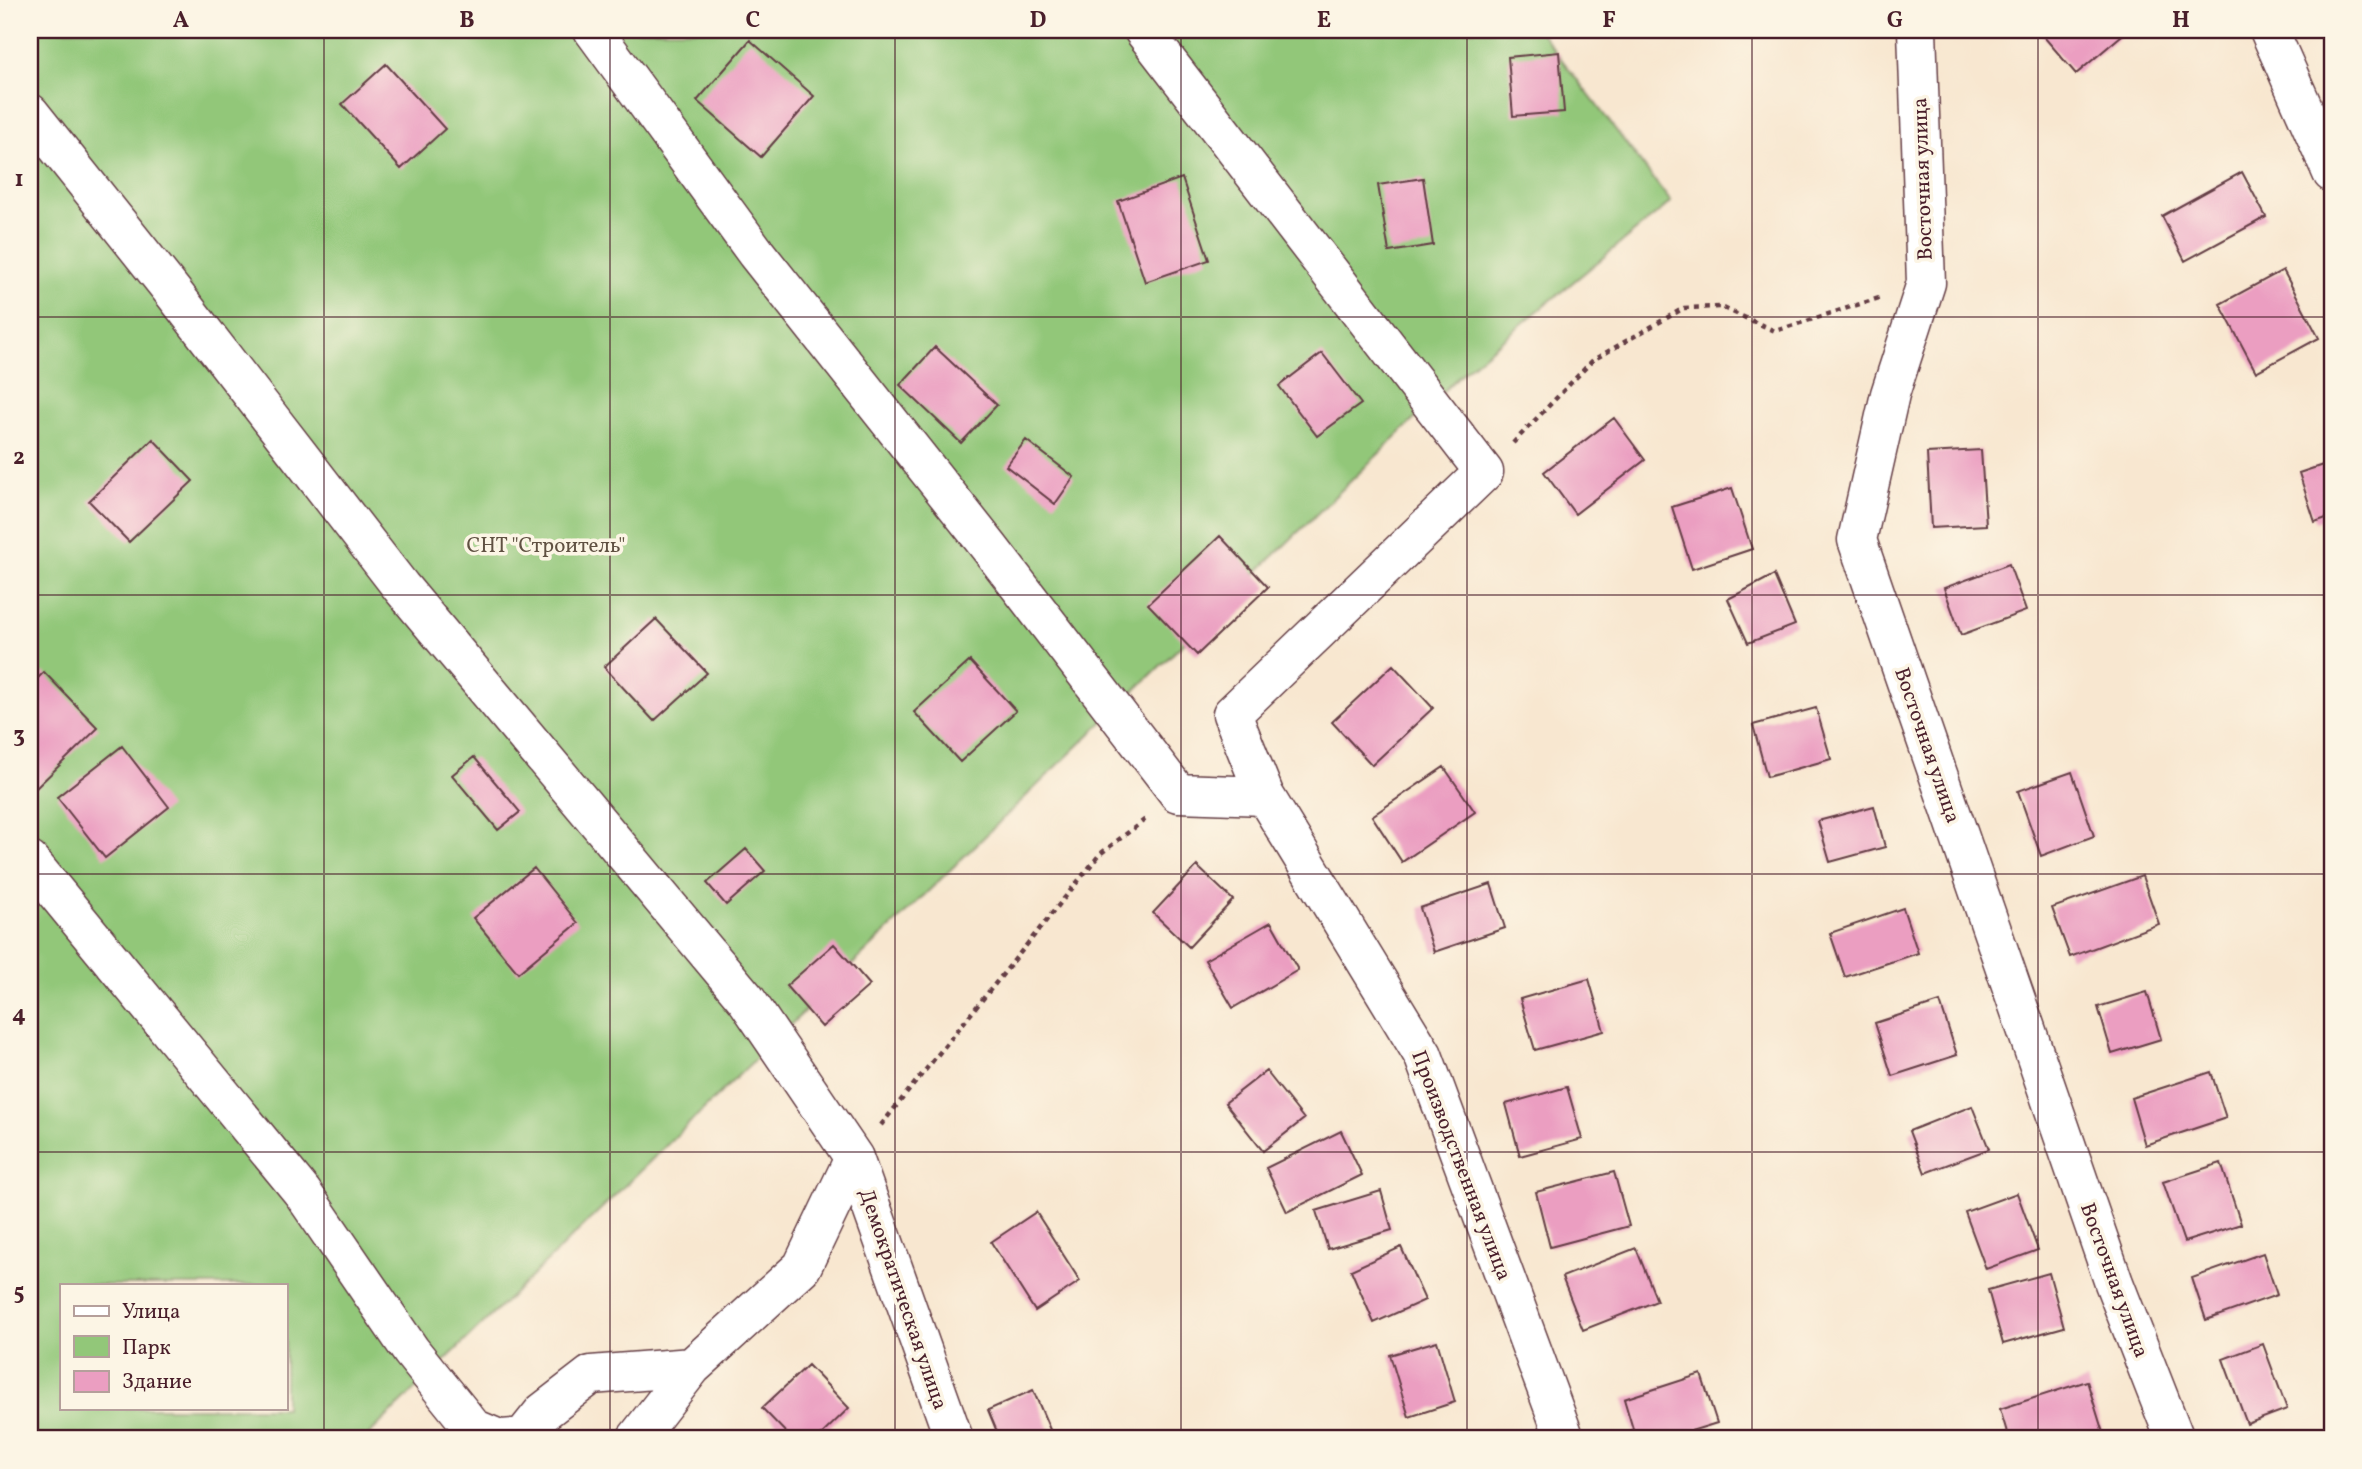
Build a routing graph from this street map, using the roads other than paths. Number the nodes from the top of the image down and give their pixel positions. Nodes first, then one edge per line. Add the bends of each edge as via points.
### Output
1 (593, 30) edge
2 (1143, 30) edge
3 (1917, 30) edge
4 (2269, 30) edge
5 (30, 113) edge
6 (2332, 173) edge
7 (1265, 796) junction
8 (30, 861) edge
9 (854, 1158) junction
10 (692, 1367) junction
11 (501, 1439) edge
12 (636, 1439) edge
13 (954, 1439) edge
14 (1565, 1439) edge
15 (2175, 1439) edge

1 - 7 street via 755,253 1178,793
2 - 7 street, Производственная улица via 1484,472 1233,714
3 - 15 street, Восточная улица via 1926,283 1891,394 1857,540 2114,1283
4 - 6 street
5 - 9 street, Демократическая улица via 401,587 746,999
7 - 14 street, Производственная улица via 1423,1055
8 - 11 street via 302,1192 411,1351 473,1428
9 - 10 street via 802,1267
9 - 13 street, Демократическая улица
10 - 11 street via 591,1376 543,1412 523,1437
10 - 12 street

